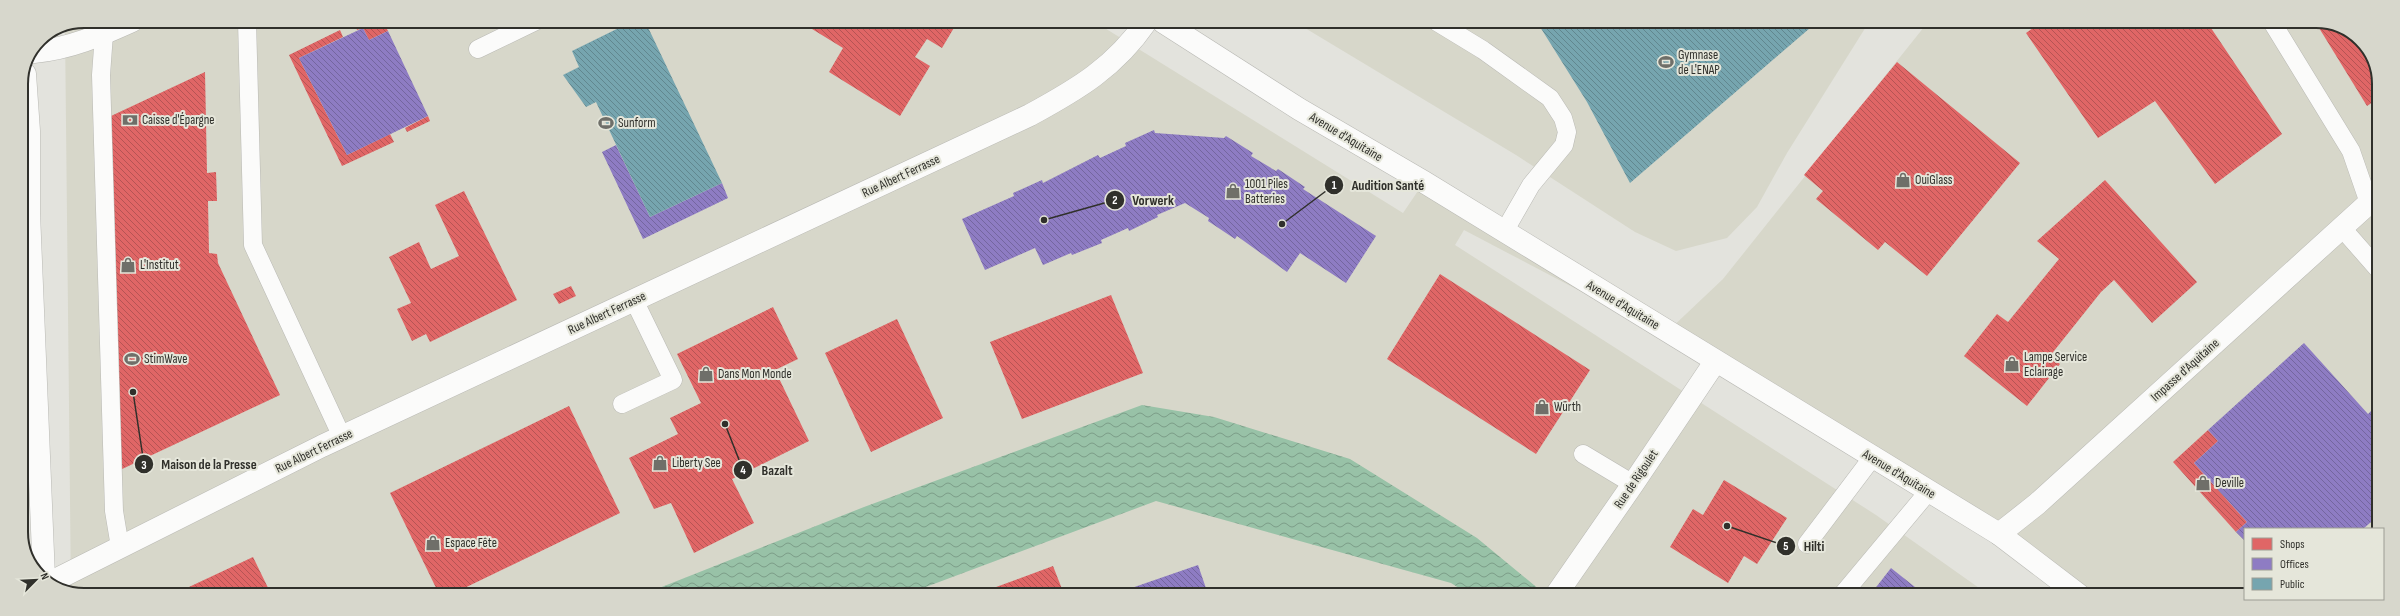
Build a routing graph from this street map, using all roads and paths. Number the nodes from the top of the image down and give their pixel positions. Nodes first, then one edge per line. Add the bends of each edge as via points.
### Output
1 (117, 28) edge
2 (247, 28) edge
3 (522, 28) edge
4 (1142, 28) edge
5 (1172, 28) edge
6 (1447, 28) edge
7 (2276, 28) edge
8 (104, 34) junction
9 (478, 49) dead end
10 (38, 52) edge
11 (28, 117) edge
12 (2369, 203) joint
13 (2342, 228) junction
14 (1504, 232) junction
15 (2372, 262) edge
16 (634, 300) junction
17 (1715, 362) junction
18 (622, 404) dead end
19 (342, 437) junction
20 (1583, 454) dead end
21 (1872, 458) junction
22 (1634, 484) junction
23 (1928, 492) junction
24 (1998, 534) junction
25 (1807, 544) dead end
26 (120, 547) junction
27 (43, 560) edge
28 (56, 579) edge
29 (1561, 588) edge
30 (1848, 588) edge
31 (2070, 588) edge

1 - 8 street
2 - 19 lane via 253,245
3 - 9 lane
4 - 16 street, Rue Albert Ferrasse via 1131,44 1103,70 1080,88 1030,116
5 - 14 street, Avenue d'Aquitaine via 1299,109
6 - 14 lane via 1483,50 1550,98 1563,118 1567,132 1564,145 1531,185
7 - 12 lane via 2351,151
8 - 10 street via 55,51
8 - 26 lane via 101,75 114,504
11 - 27 street via 29,213
12 - 13 street, Impasse d'Aquitaine
13 - 15 lane
13 - 24 street, Impasse d'Aquitaine via 2037,504
14 - 17 street, Avenue d'Aquitaine
16 - 18 lane via 673,380
16 - 19 street, Rue Albert Ferrasse
17 - 21 street, Avenue d'Aquitaine
17 - 22 street, Rue de Rigoulet
19 - 26 street, Rue Albert Ferrasse
20 - 22 lane
21 - 23 street, Avenue d'Aquitaine
21 - 25 lane
22 - 29 street, Rue de Rigoulet
23 - 24 street, Avenue d'Aquitaine
23 - 30 lane
24 - 31 street, Avenue d'Aquitaine
26 - 28 street, Rue Albert Ferrasse

